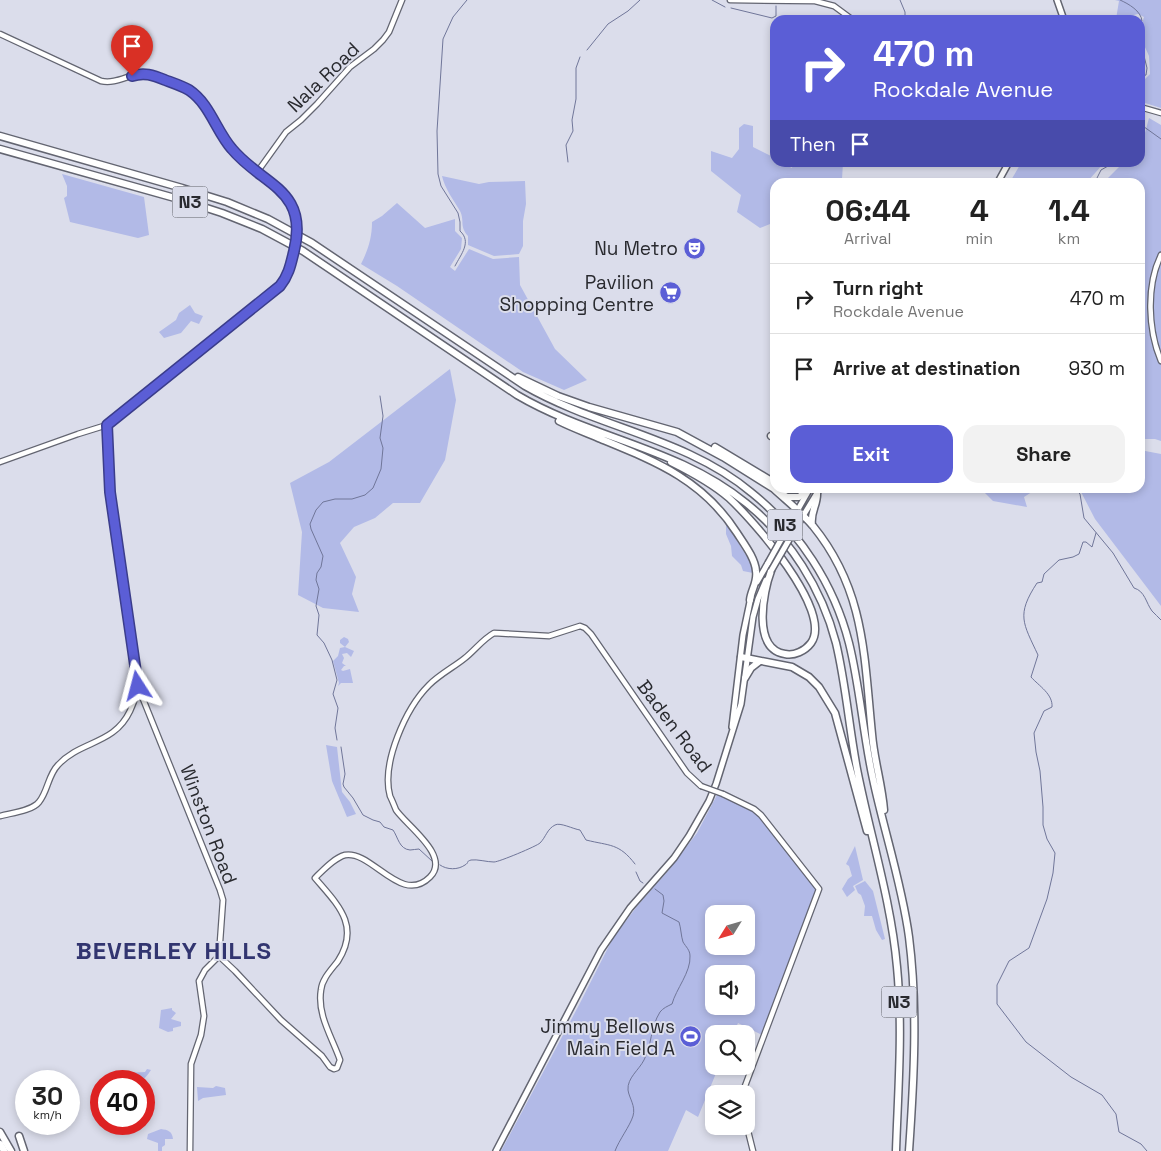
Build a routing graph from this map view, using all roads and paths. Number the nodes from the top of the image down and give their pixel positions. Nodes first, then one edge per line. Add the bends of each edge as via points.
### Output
1 (402, 0) edge
2 (730, 0) edge
3 (1057, 0) edge
4 (846, 15) edge
5 (1062, 15) edge
6 (0, 34) edge
7 (1145, 108) edge
8 (1161, 113) edge
9 (0, 136) edge
10 (0, 149) edge
11 (1006, 167) edge
12 (258, 171) junction
13 (1000, 178) edge
14 (1161, 255) edge
15 (1161, 361) edge
16 (498, 369) junction
17 (544, 410) junction
18 (107, 425) junction
19 (628, 443) junction
20 (0, 462) edge
21 (770, 484) edge
22 (781, 493) edge
23 (782, 493) edge
24 (804, 493) edge
25 (807, 493) edge
26 (816, 493) edge
27 (818, 493) edge
28 (798, 509) junction
29 (803, 515) junction
30 (812, 525) junction
31 (771, 571) junction
32 (750, 600) junction
33 (744, 658) junction
34 (760, 661) junction
35 (745, 678) junction
36 (138, 691) junction
37 (731, 735) junction
38 (0, 816) edge
39 (886, 836) junction
40 (876, 856) junction
41 (219, 956) junction
42 (745, 1085) edge
43 (0, 1132) edge
44 (749, 1135) edge
45 (19, 1136) dead end
46 (0, 1144) edge
47 (2, 1150) edge
48 (11, 1151) edge
49 (24, 1151) edge
50 (190, 1151) edge
51 (496, 1151) edge
52 (753, 1151) edge
53 (896, 1151) edge
54 (909, 1151) edge

1 - 12 street, Nala Road via 383,40 350,67 286,132
2 - 4 street via 816,1 834,6
3 - 5 main road
6 - 12 street via 101,81 112,82 142,73 189,90 208,111 232,150
7 - 8 street
9 - 16 highway, N3 via 227,202 268,219 366,278
10 - 17 highway, N3 via 182,200 262,229 303,251
11 - 13 main road
12 - 18 street, bridge via 277,186 297,218 298,235 287,276 280,286
14 - 15 street via 1154,273 1151,302 1154,336
16 - 21 highway via 558,396 677,432
16 - 39 highway, N3 via 559,404 714,466 752,493 791,531 821,574 845,629
17 - 19 highway, N3
17 - 32 highway via 570,427 664,466 703,493 730,522 753,561 757,577
18 - 20 street
18 - 36 street via 110,492
19 - 31 highway via 714,487 735,504 762,534 797,581 814,617 814,637 798,653 778,653 764,636 765,593
19 - 40 highway, N3 via 688,465 737,496 775,531 805,571 823,605 836,644
22 - 28 highway
23 - 24 highway via 795,498
25 - 28 main road
26 - 29 main road
27 - 30 highway via 811,514
28 - 29 highway
28 - 32 main road, bridge
29 - 30 highway
29 - 31 main road, bridge
30 - 39 highway via 842,570 857,612
31 - 33 main road via 755,608
32 - 33 main road via 744,628
33 - 34 highway
33 - 35 main road
33 - 37 main road
34 - 35 highway
34 - 40 highway via 792,668 809,677 830,703
35 - 37 main road
36 - 38 street via 118,729 58,764 40,801
36 - 41 street, Winston Road via 220,890
37 - 51 main road via 716,784 702,815 674,858 630,908 601,950
39 - 54 highway, N3 via 909,935 915,1003
40 - 53 highway, N3 via 892,931 899,999
41 - 42 street, Baden Road, bridge via 280,1020 322,1056 330,1067 337,1068 340,1060 320,1010 320,995 324,980 343,951 348,928 340,909 315,878 336,859 346,855 356,856 408,885 422,883 432,874 435,860 431,848 396,809 390,794 389,771 393,754 412,705 428,686 494,632 544,636 576,626 585,628 687,773 701,786 761,815 819,889
41 - 50 street via 199,981 204,1016 191,1064
43 - 48 highway
44 - 52 street
45 - 49 highway
46 - 47 highway

